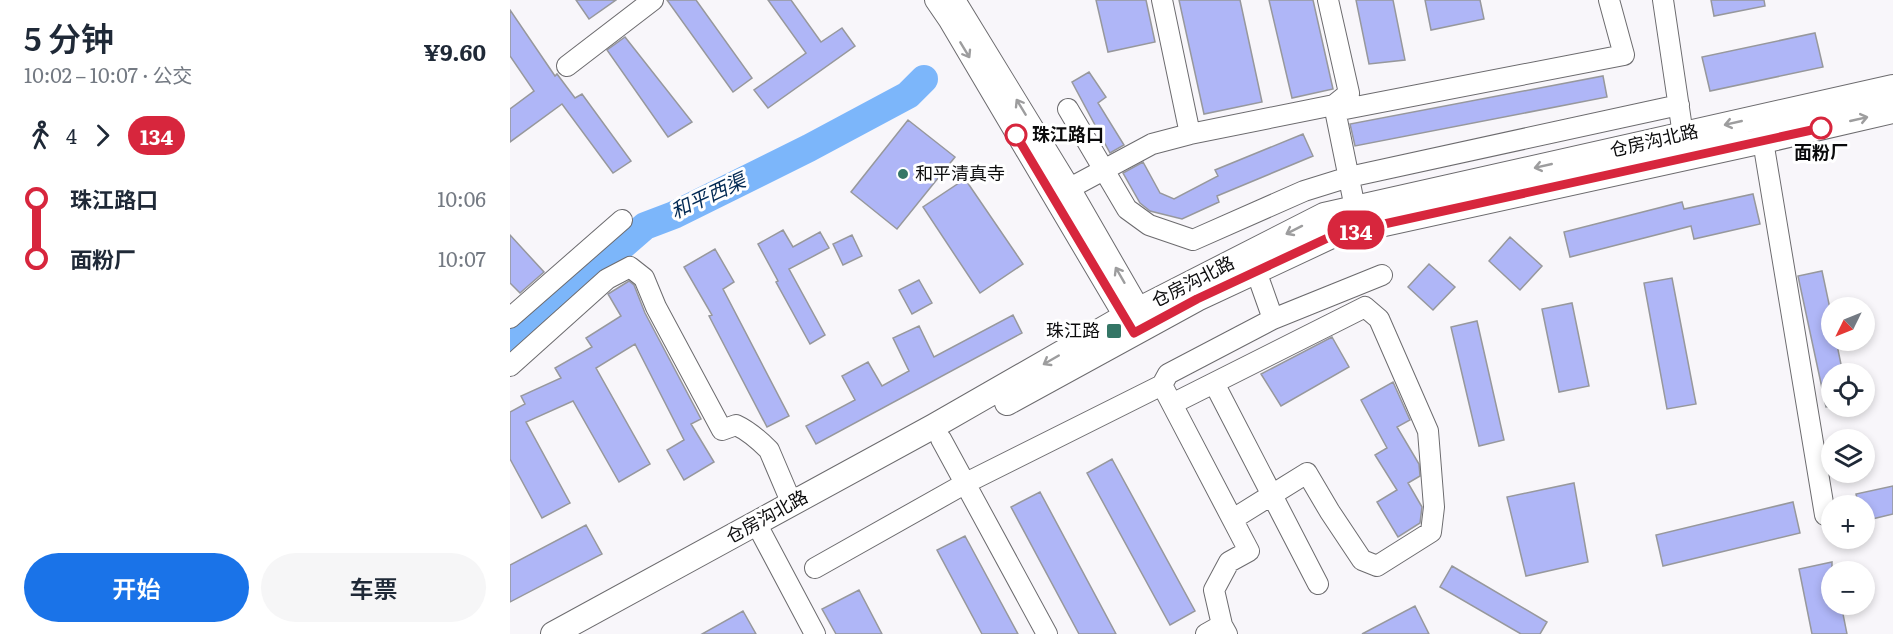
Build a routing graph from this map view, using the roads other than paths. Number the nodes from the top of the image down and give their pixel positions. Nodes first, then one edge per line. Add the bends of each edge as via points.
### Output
1 (653, 0) edge
2 (935, 0) edge
3 (1162, 0) edge
4 (1328, 0) edge
5 (1609, 0) edge
6 (1663, 0) edge
7 (957, 6) edge
8 (567, 66) dead end
9 (1893, 87) edge
10 (1679, 105) junction
11 (1335, 108) junction
12 (1068, 109) dead end
13 (1893, 111) edge
14 (1764, 116) junction
15 (1190, 134) junction
16 (1683, 135) junction
17 (1762, 141) junction
18 (1105, 169) junction
19 (1348, 177) junction
20 (1070, 188) junction
21 (1355, 208) junction
22 (621, 220) dead end
23 (1256, 271) junction
24 (1382, 275) dead end
25 (510, 318) edge
26 (1273, 319) junction
27 (1137, 321) junction
28 (510, 366) edge
29 (1214, 383) junction
30 (1162, 385) junction
31 (1172, 404) junction
32 (941, 440) junction
33 (966, 483) junction
34 (1272, 495) junction
35 (1822, 495) edge
36 (792, 504) junction
37 (1233, 519) junction
38 (760, 530) junction
39 (815, 568) dead end
40 (1318, 584) dead end
41 (1219, 631) edge
42 (553, 634) edge
43 (584, 634) edge
44 (815, 634) edge
45 (1047, 634) edge

1 - 8 street
2 - 7 street
3 - 15 street
4 - 11 street via 1349,93
5 - 11 street via 1624,55
6 - 10 street
20 -> 7 street
7 -> 27 street
9 - 14 main road, 仓房沟北路
10 - 16 street
10 - 19 street
11 - 15 street
11 - 19 street
12 - 18 street
17 -> 13 main road, 仓房沟北路
14 -> 16 main road, 仓房沟北路
14 - 17 street
15 - 18 street via 1152,144
16 -> 21 main road, 仓房沟北路
17 - 23 main road, 仓房沟北路 via 1334,235
17 - 35 street
18 - 19 street via 1127,209 1149,225 1193,240 1304,191
18 - 20 street
19 - 21 street
27 -> 20 street
21 -> 27 main road, 仓房沟北路 via 1324,215
22 - 25 street
23 - 26 street
23 - 27 main road, 仓房沟北路
24 - 26 street
26 - 30 street via 1168,374
27 - 32 main road, 仓房沟北路
27 -> 36 main road, 仓房沟北路
28 - 36 street via 608,279 630,267 644,278 722,430 736,425 769,450
29 - 31 street
29 - 34 street
29 - 34 street via 1365,307 1379,319 1428,431 1434,507 1431,532 1377,566 1362,560 1308,473
30 - 31 street
30 - 33 street
31 - 37 street
32 - 33 street
32 - 38 main road, 仓房沟北路
33 - 39 street
33 - 45 street
34 - 37 street
34 - 40 street
36 - 38 main road, 仓房沟北路
37 - 41 street via 1250,551 1228,562 1214,590
38 - 42 main road, 仓房沟北路
38 - 43 main road, 仓房沟北路
38 - 44 street

